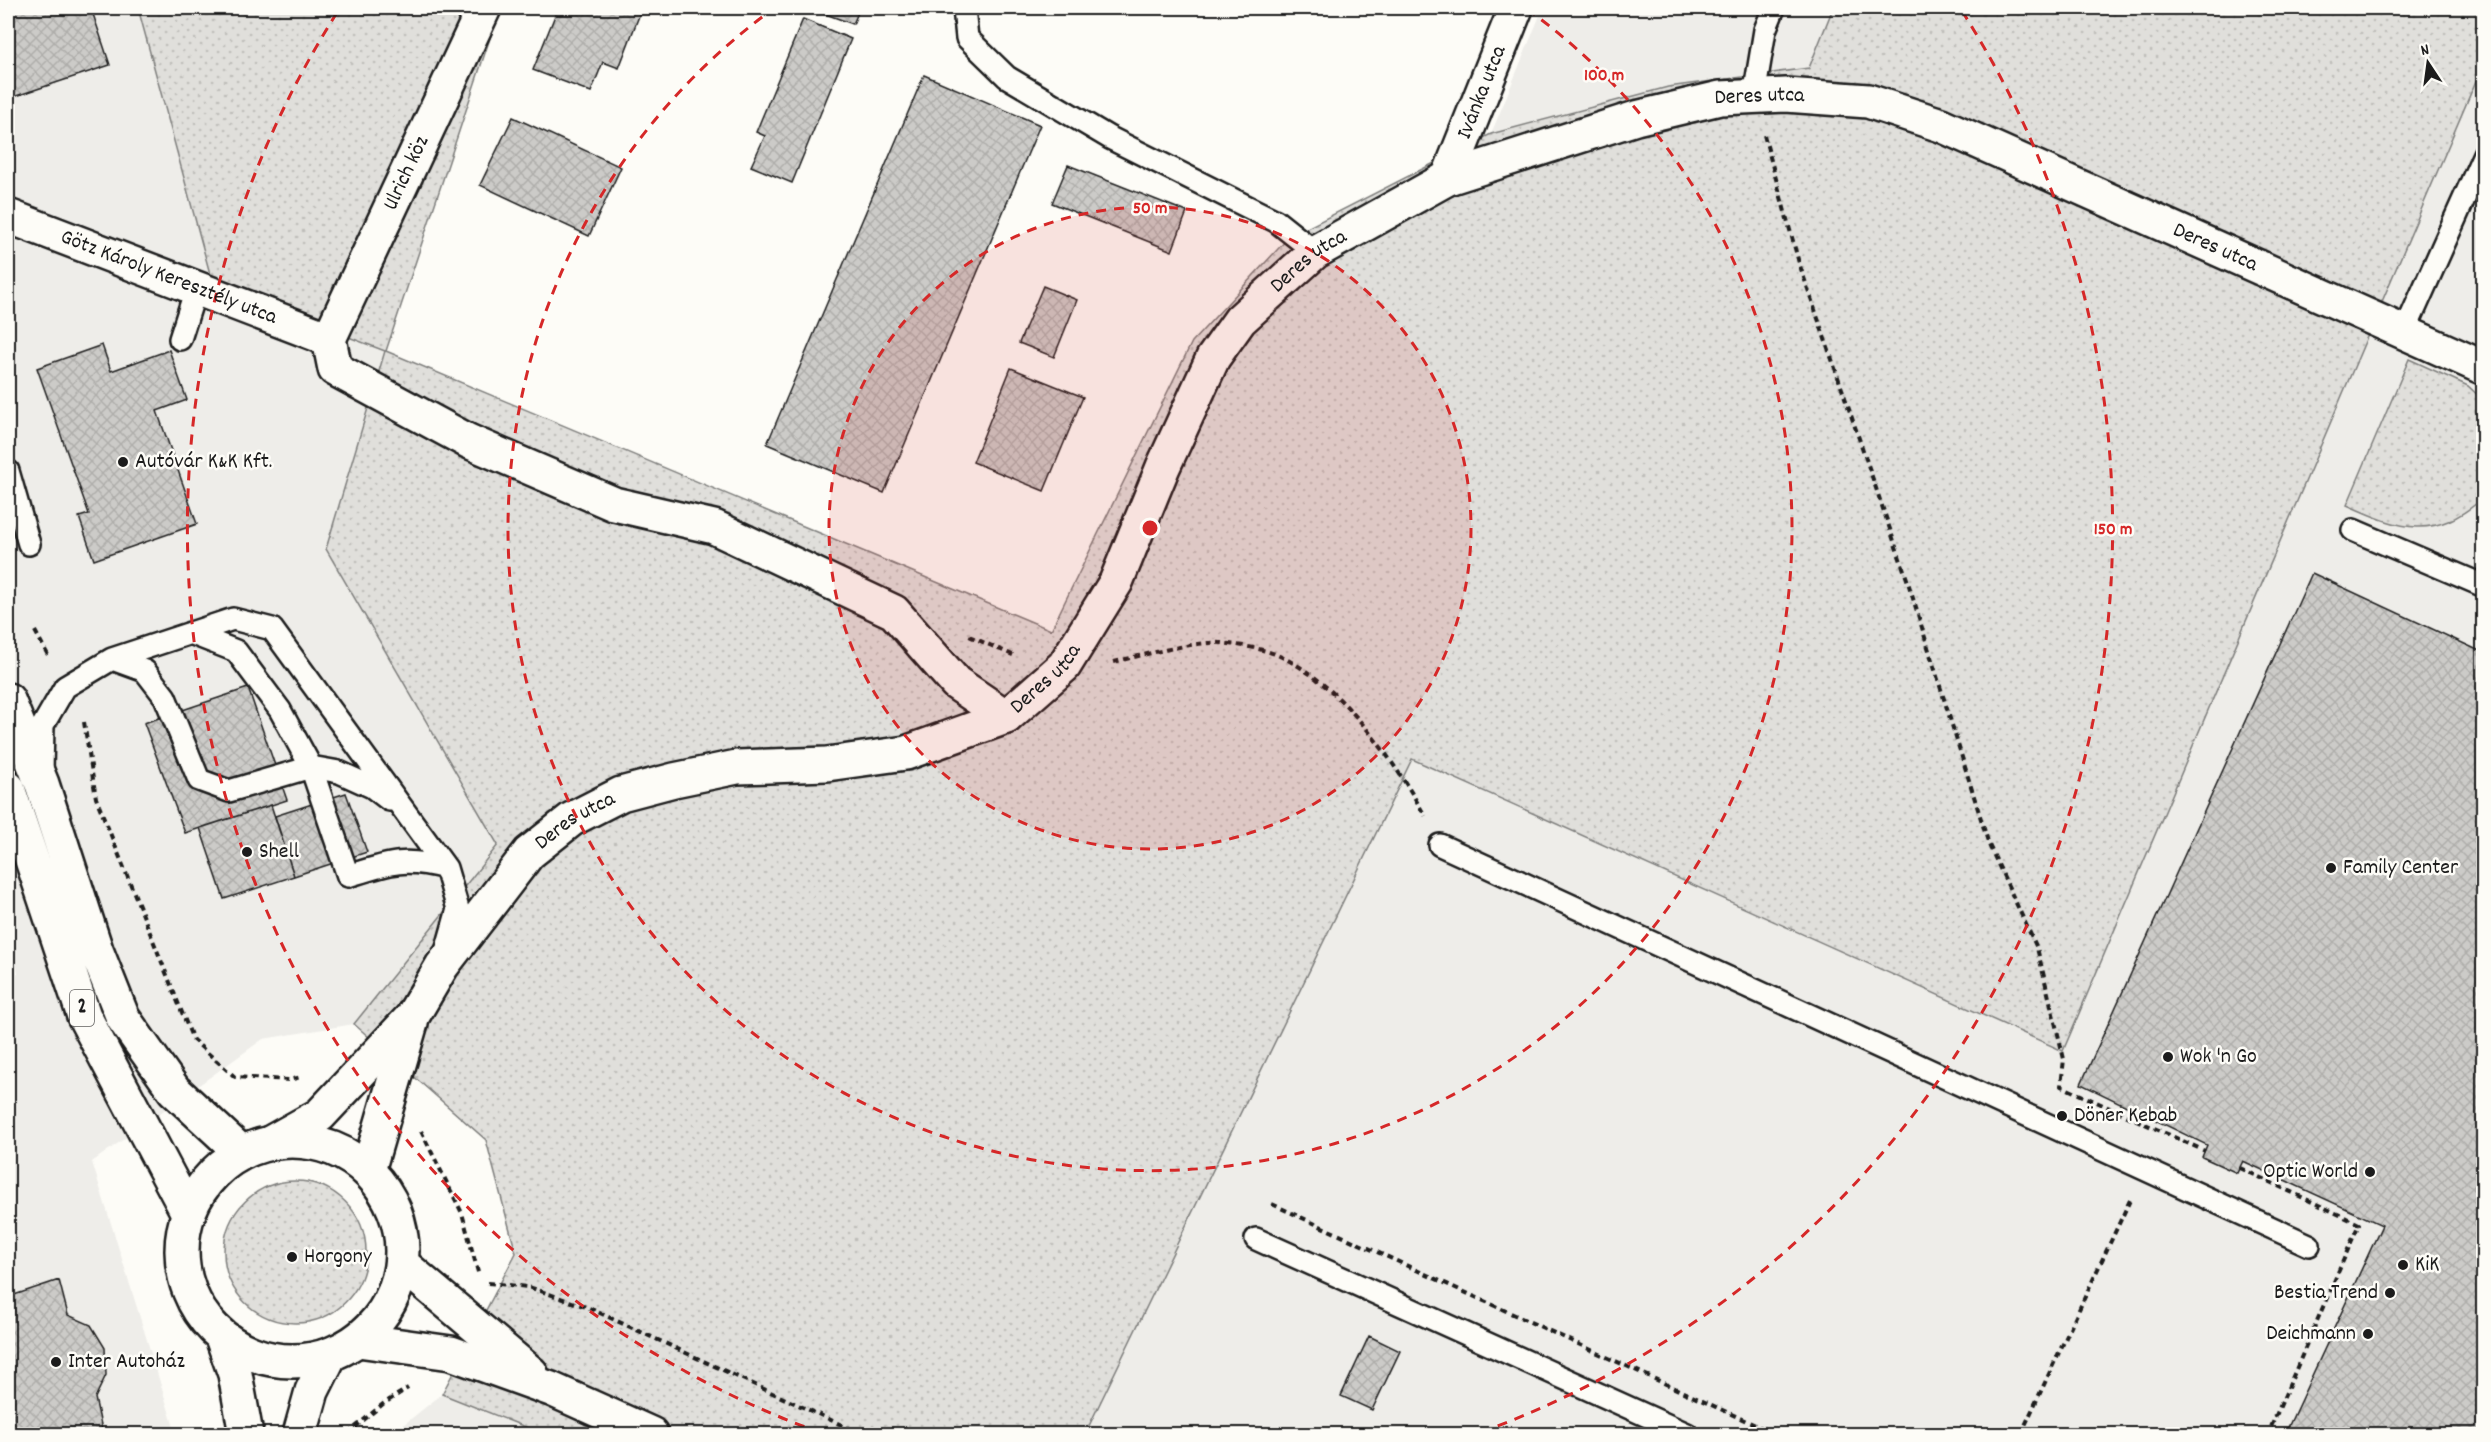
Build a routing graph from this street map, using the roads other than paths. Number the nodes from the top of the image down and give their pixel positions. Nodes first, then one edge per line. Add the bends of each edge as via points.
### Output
1 (484, 8) edge
2 (964, 8) edge
3 (1516, 8) edge
4 (1774, 8) edge
5 (1754, 96) junction
6 (2484, 154) edge
7 (1448, 178) junction
8 (8, 216) edge
9 (1315, 252) junction
10 (196, 289) junction
11 (2404, 333) junction
12 (180, 339) dead end
13 (329, 339) junction
14 (2484, 369) edge
15 (8, 471) edge
16 (2353, 530) dead end
17 (29, 544) dead end
18 (2484, 586) edge
19 (190, 633) junction
20 (112, 659) junction
21 (8, 700) edge
22 (1006, 717) junction
23 (311, 767) junction
24 (42, 784) junction
25 (8, 788) edge
26 (406, 813) junction
27 (1440, 845) road end
28 (446, 868) junction
29 (442, 966) junction
30 (412, 1017) junction
31 (256, 1148) junction
32 (368, 1171) junction
33 (188, 1214) junction
34 (1256, 1239) dead end
35 (2309, 1245) dead end
36 (402, 1264) junction
37 (222, 1337) junction
38 (358, 1340) junction
39 (330, 1355) junction
40 (551, 1389) junction
41 (246, 1434) edge
42 (300, 1434) edge
43 (651, 1434) edge
44 (1687, 1434) edge

1 - 13 street, Ulrich köz
2 - 9 lane via 967,38 1007,77 1110,138 1276,221
3 - 7 street, Ivánka utca
4 - 5 lane via 1765,30
5 - 7 street, Deres utca via 1720,98 1636,118
5 - 11 street, Deres utca via 1868,100 1941,125
6 - 11 lane
7 - 9 street, Deres utca
8 - 10 street, Götz Károly Keresztély utca
9 - 22 street, Deres utca via 1240,320 1213,358 1116,582 1064,666
10 - 12 lane
10 - 13 street, Götz Károly Keresztély utca
11 - 14 street, Deres utca
13 - 22 street via 335,369 468,441 614,504 714,527 894,612 956,683
15 - 17 lane
16 - 18 lane
19 - 20 lane
19 - 23 lane via 236,651 279,711
19 - 26 lane via 233,619 272,629
20 - 23 lane via 145,671 165,697 199,780 229,791
20 - 24 lane via 65,687 43,725
21 - 24 street, 2
22 - 29 street, Deres utca via 906,753 827,764 737,767 621,794 572,819 529,853
23 - 26 lane via 339,772 372,786
23 - 28 lane via 348,876 392,862 418,861
24 - 31 street, 2 via 96,950 123,1018 174,1090
25 - 33 street, 2 via 84,1016
26 - 28 lane
27 - 35 lane
28 - 29 lane via 458,909
29 - 30 street, Deres utca
30 - 31 street via 321,1115
30 - 32 street
31 - 32 street via 306,1142 340,1152
31 - 33 street via 210,1178
32 - 36 street via 389,1198 401,1230
33 - 37 street via 182,1246 185,1281 199,1312
34 - 44 lane
36 - 38 street via 393,1297
36 - 40 street
37 - 39 street via 258,1357 291,1363
37 - 41 street via 235,1374
38 - 39 street
38 - 40 street via 451,1353
39 - 42 street via 312,1391
40 - 43 street

